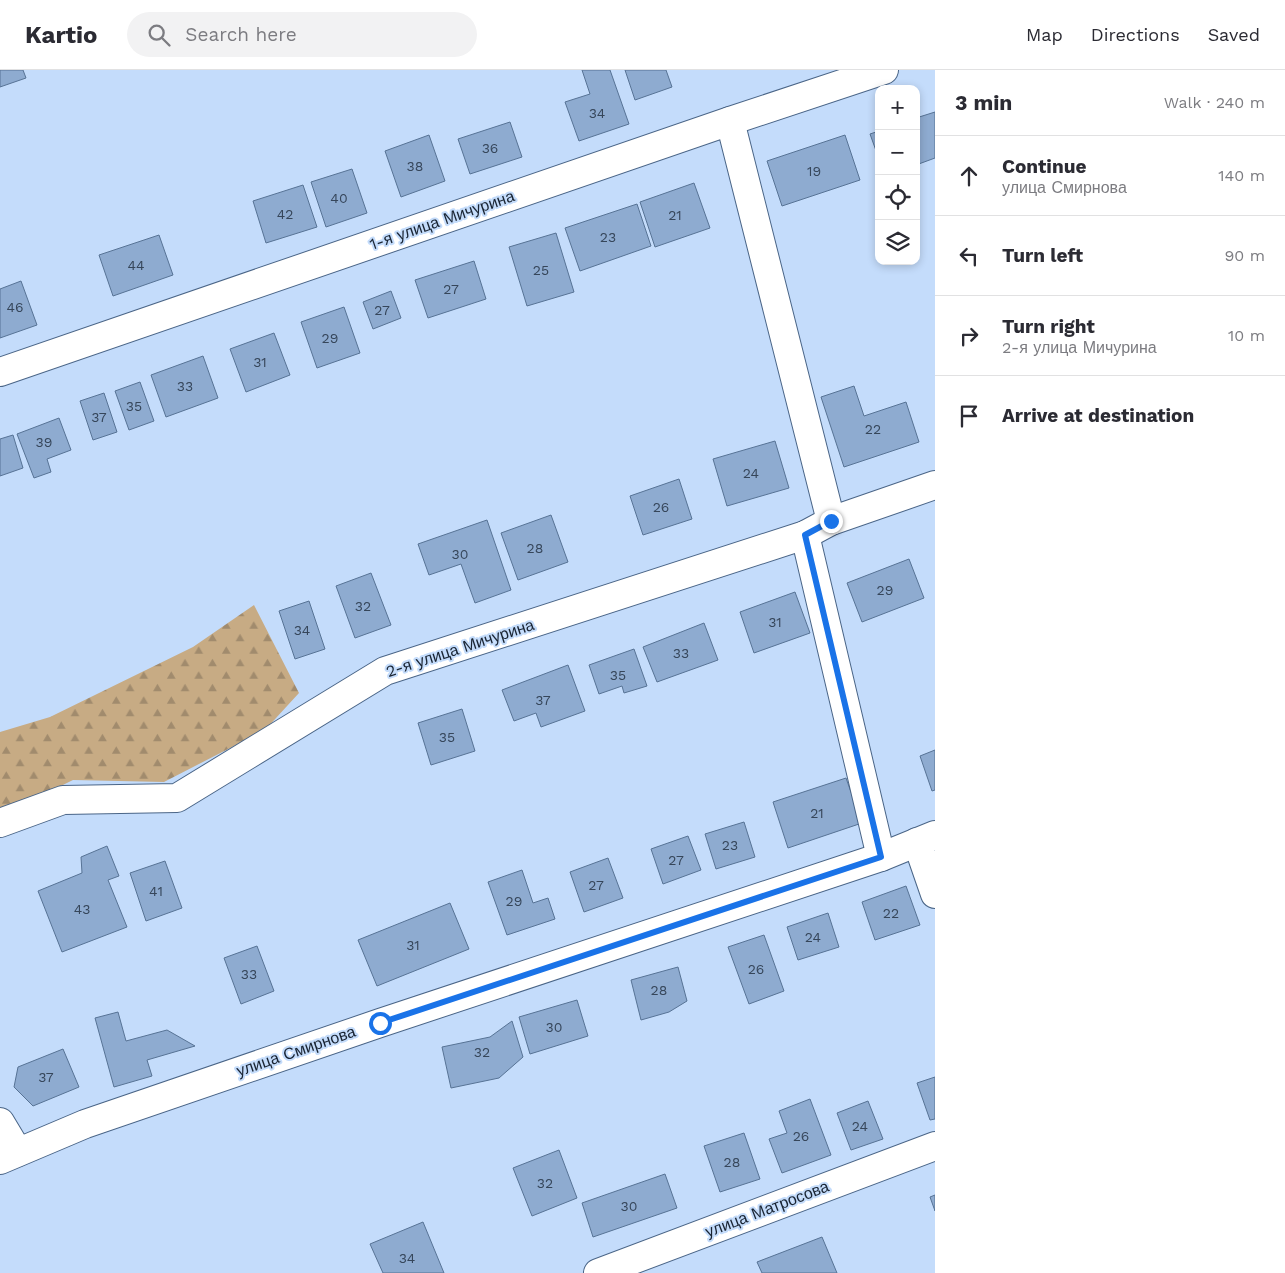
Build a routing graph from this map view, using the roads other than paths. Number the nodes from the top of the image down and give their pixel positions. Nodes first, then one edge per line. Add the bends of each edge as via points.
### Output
1 (884, 70) edge
2 (730, 121) junction
3 (0, 372) edge
4 (935, 485) edge
5 (831, 521) junction
6 (805, 535) junction
7 (0, 823) edge
8 (926, 839) edge
9 (881, 857) junction
10 (935, 894) edge
11 (0, 1122) edge
12 (935, 1146) edge
13 (9, 1156) edge
14 (598, 1273) edge

1 - 2 street, 1-я улица Мичурина
2 - 3 street, 1-я улица Мичурина
2 - 5 street
4 - 5 street, 2-я улица Мичурина
5 - 6 street, 2-я улица Мичурина
6 - 7 street, 2-я улица Мичурина via 385,671 176,798 62,800
6 - 9 street
8 - 9 street, улица Смирнова
8 - 10 street
9 - 13 street, улица Смирнова via 370,1026 85,1124
11 - 13 street
12 - 14 street, улица Матросова

